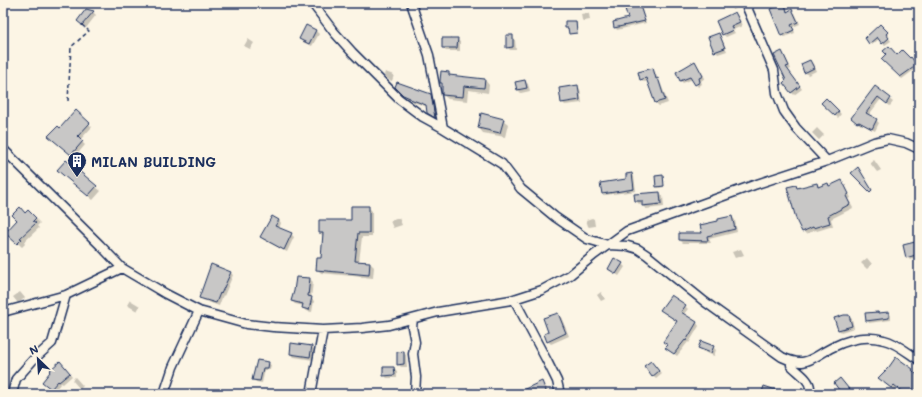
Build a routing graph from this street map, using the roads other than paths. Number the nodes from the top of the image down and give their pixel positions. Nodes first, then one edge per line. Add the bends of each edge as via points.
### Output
1 (312, 3) edge
2 (411, 3) edge
3 (745, 3) edge
4 (443, 128) junction
5 (3, 149) edge
6 (919, 149) edge
7 (827, 160) junction
8 (608, 245) junction
9 (122, 268) junction
10 (66, 295) junction
11 (514, 299) junction
12 (199, 311) junction
13 (3, 312) edge
14 (413, 319) junction
15 (323, 330) junction
16 (919, 360) edge
17 (791, 362) junction
18 (12, 394) edge
19 (164, 394) edge
20 (311, 394) edge
21 (414, 394) edge
22 (560, 394) edge
23 (808, 394) edge

1 - 4 street via 352,52 400,100
2 - 4 street via 429,55
3 - 7 street via 774,70 777,93 784,111 796,128
4 - 8 street via 502,164 521,189 575,232 587,240
5 - 9 street
6 - 7 street via 888,139
7 - 8 street via 627,232
8 - 11 street via 570,275 542,290
8 - 17 street via 638,249 706,302
9 - 10 street
9 - 12 street
10 - 13 street
10 - 18 street via 52,343 16,380
11 - 14 street via 438,312
11 - 22 street via 557,381
12 - 15 street via 253,325
12 - 19 street via 173,366
14 - 15 street via 389,325
14 - 21 street via 416,377
15 - 20 street
16 - 17 street via 885,340 866,337 832,347 807,361
17 - 23 street via 793,368 809,383

